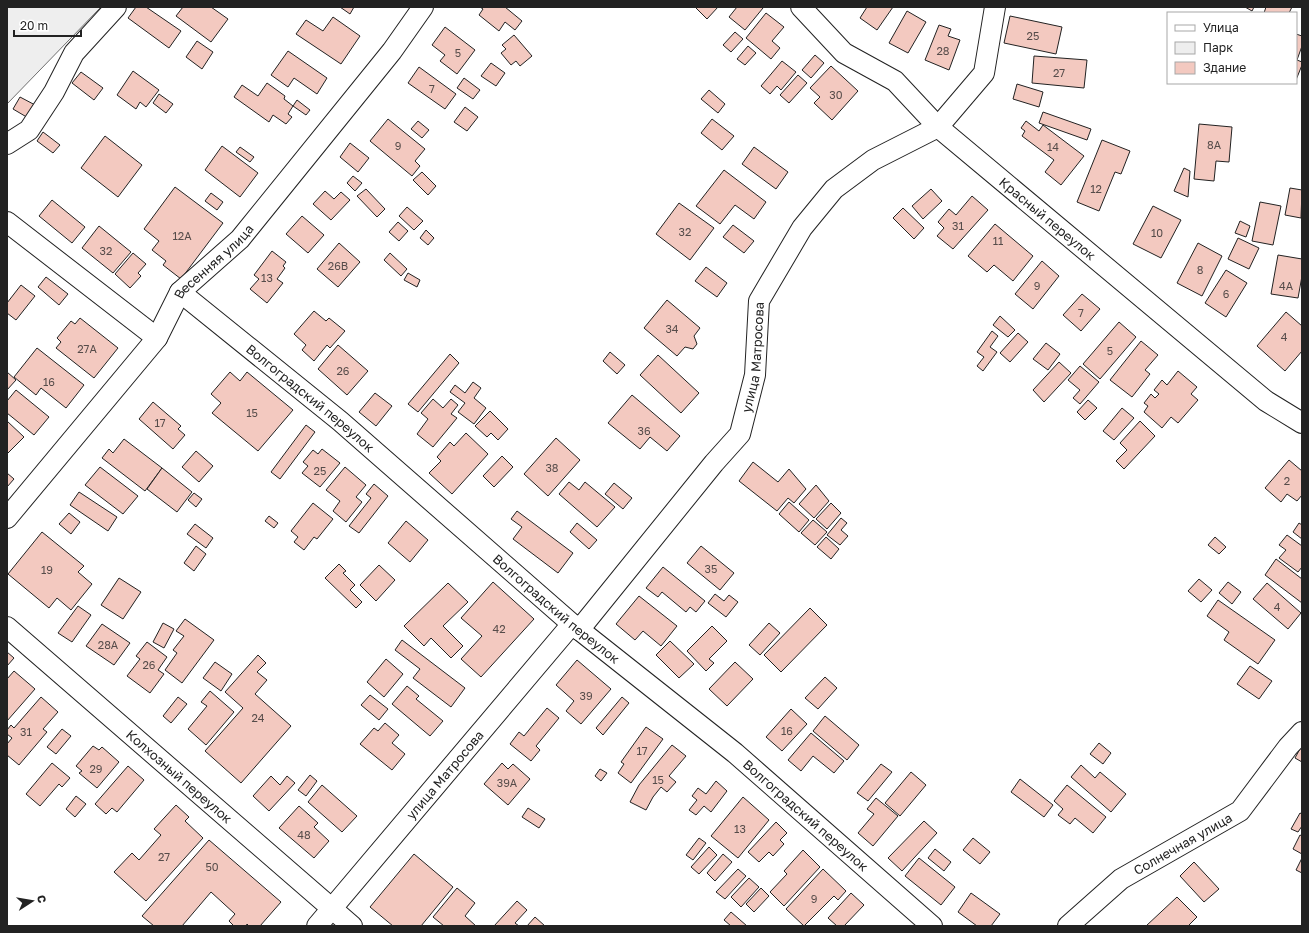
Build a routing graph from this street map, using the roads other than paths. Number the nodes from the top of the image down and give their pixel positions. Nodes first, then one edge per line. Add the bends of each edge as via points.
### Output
1 (116, 7) edge
2 (423, 7) edge
3 (800, 7) edge
4 (995, 7) edge
5 (938, 127) junction
6 (7, 144) edge
7 (7, 222) edge
8 (180, 292) junction
9 (157, 338) junction
10 (1302, 423) edge
11 (7, 518) edge
12 (7, 627) edge
13 (576, 627) junction
14 (1302, 732) edge
15 (331, 908) junction
16 (317, 926) edge
17 (352, 926) edge
18 (932, 926) edge
19 (1068, 926) edge

1 - 6 street via 74,53 54,92 29,130
2 - 8 street, Весенняя улица via 392,51 240,239
3 - 5 street, Красный переулок via 844,53 895,81
4 - 5 street, улица Матросова via 984,73
5 - 10 street, Красный переулок via 1266,401
5 - 13 street, улица Матросова via 873,160 834,189 802,228 759,301 755,376 740,434
7 - 9 street
8 - 9 street, Весенняя улица
8 - 13 street, Волгоградский переулок via 340,421
9 - 11 street, Весенняя улица
12 - 15 street, Колхозный переулок
13 - 15 street, улица Матросова
13 - 18 street, Волгоградский переулок via 735,753
14 - 19 street, Солнечная улица via 1240,811 1121,879
15 - 16 street, улица Матросова
15 - 17 street, Колхозный переулок

